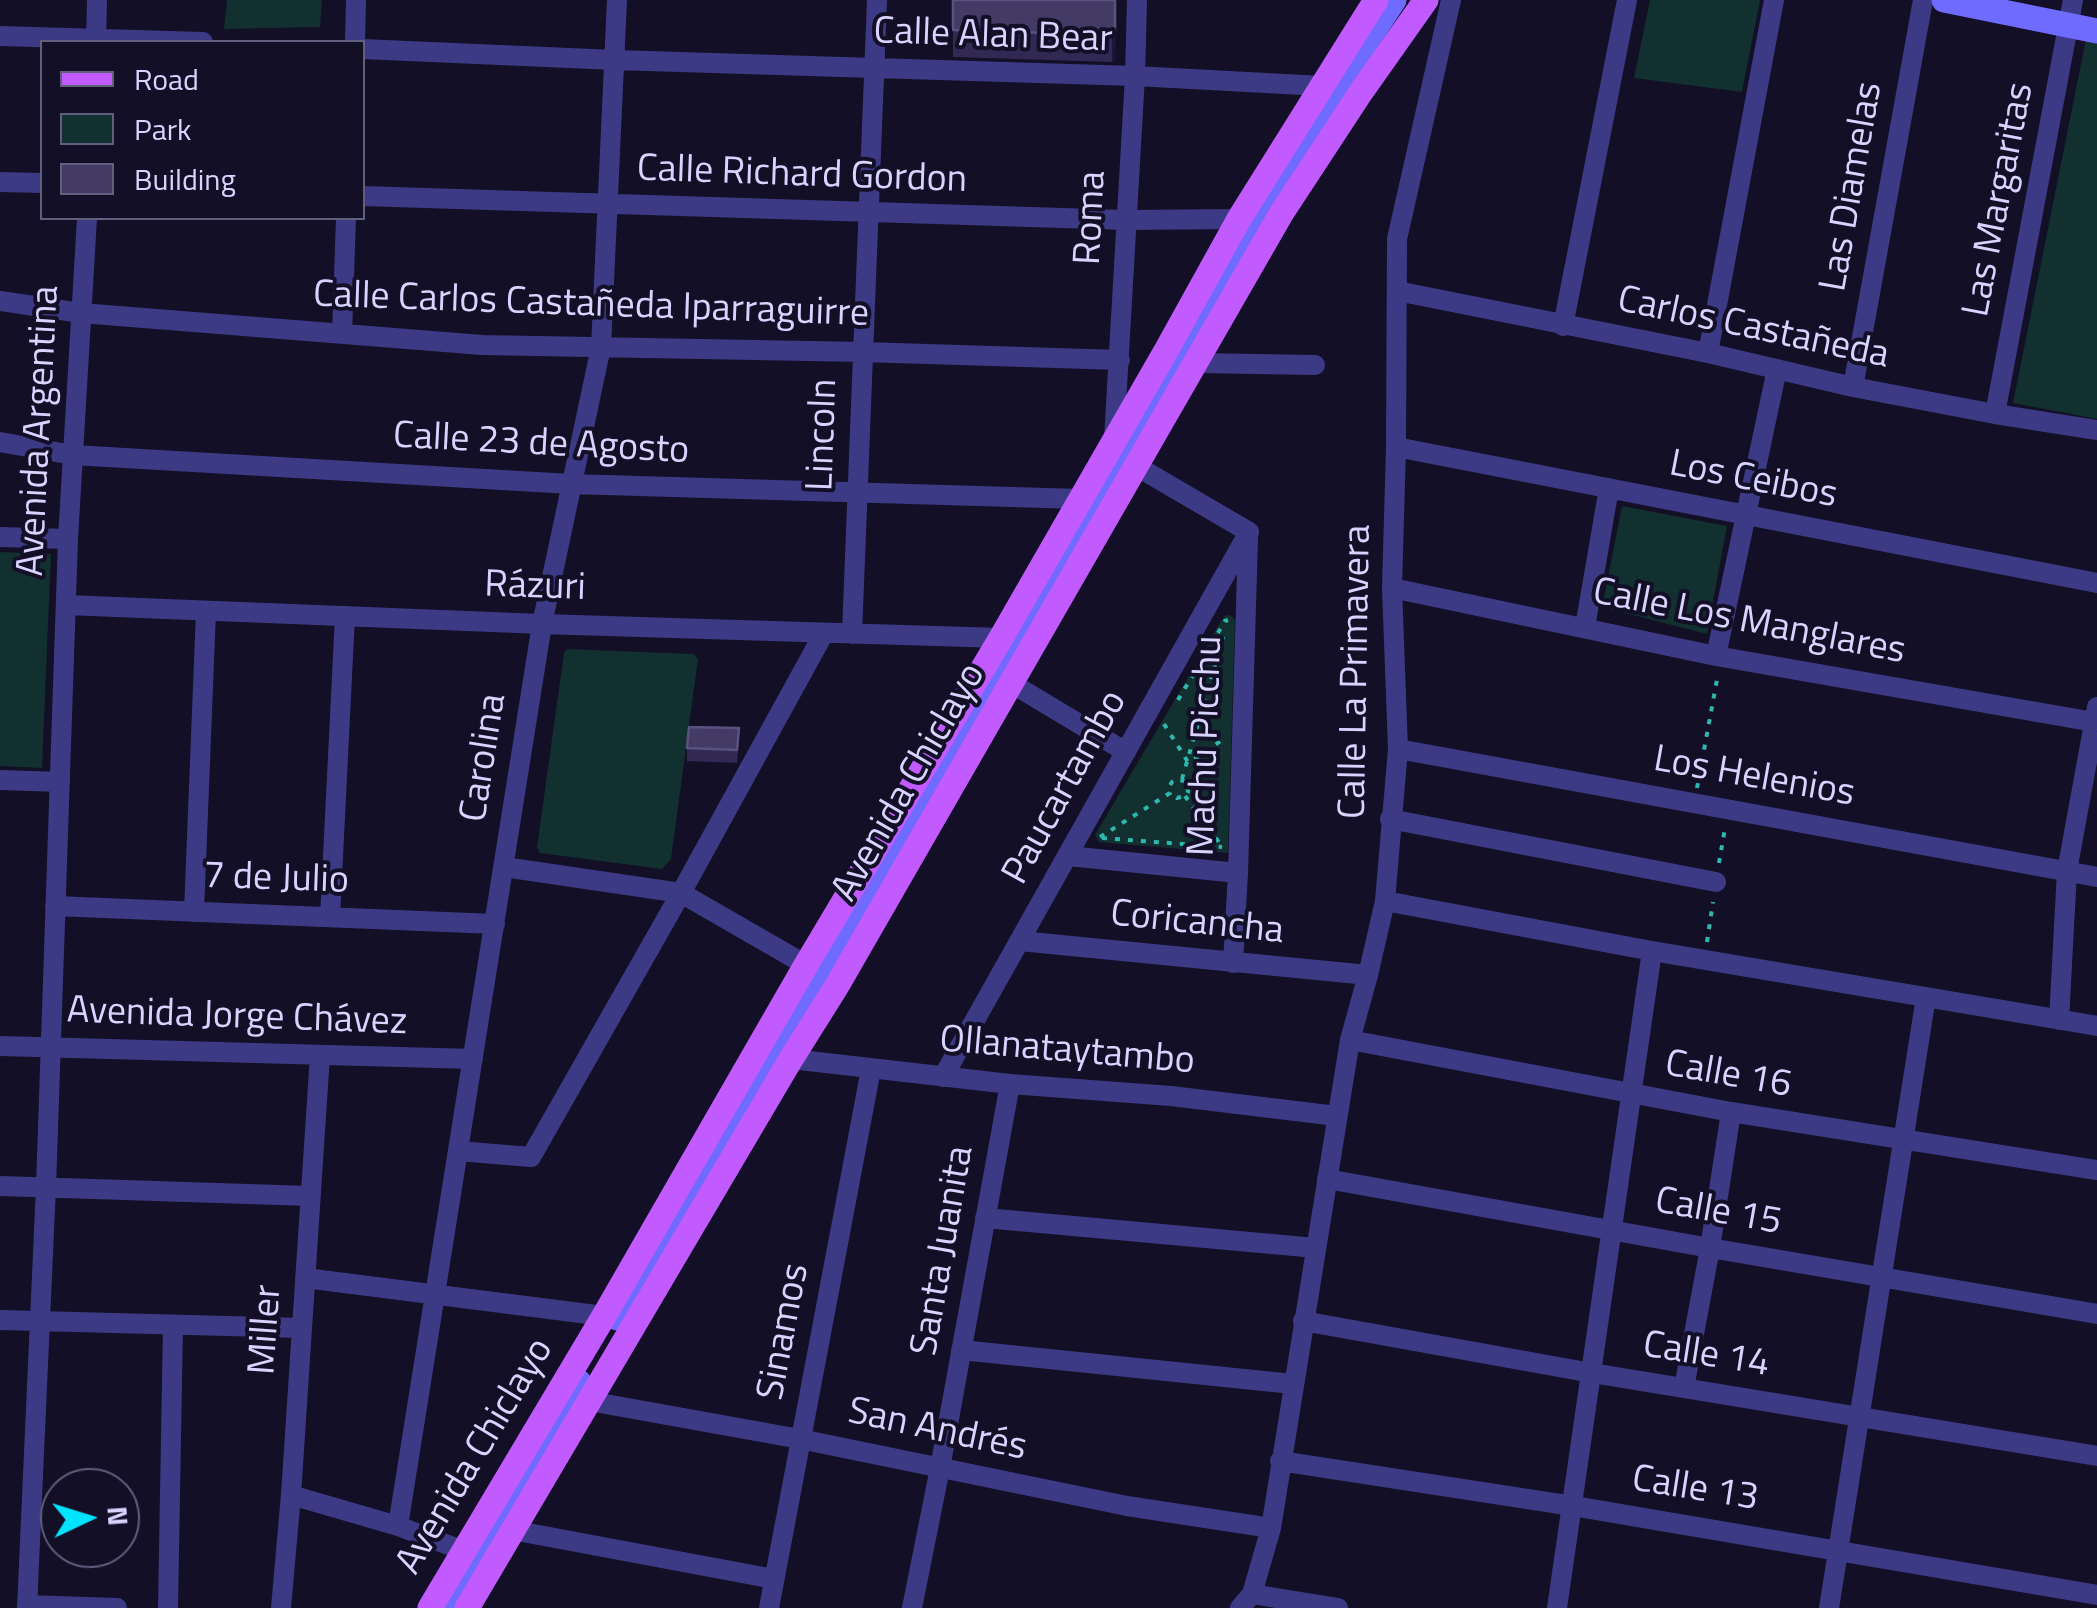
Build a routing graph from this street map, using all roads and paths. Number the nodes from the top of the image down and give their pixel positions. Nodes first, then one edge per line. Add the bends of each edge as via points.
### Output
1 (97, 0) edge
2 (356, 0) edge
3 (616, 0) edge
4 (876, 0) edge
5 (1136, 0) edge
6 (1376, 0) edge
7 (1394, 0) edge
8 (1426, 0) edge
9 (1451, 0) edge
10 (1627, 0) edge
11 (1774, 0) edge
12 (1922, 0) edge
13 (1944, 0) edge
14 (2071, 12) edge
15 (2097, 31) edge
16 (0, 36) edge
17 (96, 40) edge
18 (355, 40) edge
19 (365, 49) edge
20 (615, 60) junction
21 (874, 68) junction
22 (1135, 76) junction
23 (1322, 86) junction
24 (0, 182) edge
25 (40, 183) edge
26 (365, 196) edge
27 (608, 205) junction
28 (868, 212) junction
29 (1239, 219) junction
30 (87, 220) edge
31 (346, 220) edge
32 (1126, 220) junction
33 (1396, 290) junction
34 (0, 301) edge
35 (81, 313) junction
36 (1563, 326) junction
37 (342, 334) junction
38 (601, 348) junction
39 (863, 352) junction
40 (1708, 353) junction
41 (1120, 360) junction
42 (1196, 363) junction
43 (1314, 364) dead end
44 (1777, 369) junction
45 (1853, 387) junction
46 (1995, 414) junction
47 (2097, 430) edge
48 (0, 442) edge
49 (1396, 448) junction
50 (1126, 453) junction
51 (73, 455) junction
52 (572, 484) junction
53 (1610, 488) junction
54 (857, 492) junction
55 (1080, 499) junction
56 (1745, 515) junction
57 (1249, 532) junction
58 (0, 537) edge
59 (68, 539) junction
60 (2097, 582) edge
61 (1392, 588) junction
62 (66, 606) junction
63 (206, 610) junction
64 (345, 616) junction
65 (1228, 620) dead end
66 (542, 624) junction
67 (1585, 628) junction
68 (824, 633) junction
69 (852, 634) junction
70 (1001, 638) junction
71 (1718, 657) junction
72 (1011, 683) junction
73 (2096, 714) edge
74 (1164, 724) dead end
75 (1226, 736) dead end
76 (1398, 749) junction
77 (1126, 752) junction
78 (1188, 762) junction
79 (0, 780) edge
80 (1182, 780) junction
81 (60, 782) junction
82 (1170, 793) junction
83 (1186, 796) junction
84 (1694, 802) junction
85 (1390, 819) junction
86 (1068, 856) junction
87 (504, 868) junction
88 (2066, 871) junction
89 (1238, 872) junction
90 (2097, 877) edge
91 (1716, 882) dead end
92 (682, 893) junction
93 (1385, 902) junction
94 (56, 906) junction
95 (194, 912) junction
96 (330, 918) junction
97 (494, 924) junction
98 (1020, 941) junction
99 (1652, 951) junction
100 (1233, 962) junction
101 (806, 965) junction
102 (1368, 975) junction
103 (1926, 997) junction
104 (2059, 1020) junction
105 (2097, 1026) edge
106 (1350, 1040) junction
107 (0, 1046) edge
108 (50, 1048) junction
109 (320, 1055) junction
110 (473, 1059) junction
111 (791, 1059) junction
112 (872, 1069) junction
113 (943, 1077) junction
114 (1010, 1084) junction
115 (1631, 1094) junction
116 (1732, 1112) junction
117 (1337, 1116) junction
118 (1904, 1141) junction
119 (458, 1151) junction
120 (2097, 1170) edge
121 (1327, 1178) junction
122 (0, 1186) edge
123 (46, 1188) junction
124 (310, 1196) junction
125 (985, 1218) junction
126 (1612, 1230) junction
127 (1316, 1248) junction
128 (1710, 1248) junction
129 (305, 1278) junction
130 (1881, 1278) junction
131 (436, 1294) junction
132 (2097, 1314) edge
133 (604, 1316) junction
134 (0, 1320) edge
135 (1303, 1321) junction
136 (40, 1322) junction
137 (173, 1326) junction
138 (302, 1328) junction
139 (962, 1350) junction
140 (1592, 1372) junction
141 (1293, 1384) junction
142 (1684, 1388) junction
143 (589, 1400) junction
144 (1858, 1417) junction
145 (800, 1439) junction
146 (2097, 1456) edge
147 (1280, 1461) junction
148 (940, 1468) junction
149 (291, 1495) junction
150 (1573, 1506) junction
151 (398, 1526) junction
152 (1271, 1528) junction
153 (512, 1530) junction
154 (1837, 1549) junction
155 (464, 1551) junction
156 (774, 1579) junction
157 (2097, 1595) edge
158 (1246, 1601) edge
159 (27, 1607) edge
160 (918, 1607) edge
161 (117, 1608) edge
162 (168, 1608) edge
163 (281, 1608) edge
164 (430, 1608) edge
165 (447, 1608) edge
166 (467, 1608) edge
167 (769, 1608) edge
168 (1338, 1608) edge
169 (1558, 1608) edge
170 (1828, 1608) edge

1 - 17 street
2 - 18 street
3 - 20 street, Carolina
4 - 21 street, Lincoln
5 - 22 street, Roma
6 - 23 main road, Avenida Chiclayo
7 - 50 street, Avenida Chiclayo via 1314,123
8 - 42 main road, Avenida Chiclayo via 1282,214
9 - 33 street, Calle La Primavera via 1397,240
10 - 36 street
11 - 40 street
12 - 45 street, Las Diamelas
13 - 14 street
14 - 15 street
14 - 46 street, Las Margaritas
16 - 17 street
19 - 20 street, Calle Alan Bear
20 - 21 street, Calle Alan Bear
20 - 27 street, Carolina
21 - 22 street, Calle Alan Bear
21 - 28 street, Lincoln
22 - 23 street, Calle Alan Bear
22 - 32 street, Roma
23 - 29 main road, Avenida Chiclayo
24 - 25 street
26 - 27 street, Calle Richard Gordon
27 - 28 street, Calle Richard Gordon
27 - 38 street, Carolina
28 - 32 street, Calle Richard Gordon
28 - 39 street, Lincoln
29 - 32 street, Calle Richard Gordon
29 - 50 main road, Avenida Chiclayo via 1168,349
30 - 35 street, Avenida Argentina
31 - 37 street
32 - 41 street, Roma
33 - 36 street, Carlos Castañeda
33 - 49 street, Calle La Primavera
34 - 35 street, Calle Carlos Castañeda Iparraguirre
35 - 37 street, Calle Carlos Castañeda Iparraguirre
35 - 51 street, Avenida Argentina
36 - 40 street, Carlos Castañeda
37 - 38 street, Calle Carlos Castañeda Iparraguirre
38 - 39 street, Calle Carlos Castañeda Iparraguirre
38 - 52 street, Carolina
39 - 41 street, Calle Carlos Castañeda Iparraguirre
39 - 54 street, Lincoln
40 - 44 street, Carlos Castañeda
41 - 50 street, Roma
42 - 43 street
42 - 50 main road, Avenida Chiclayo
44 - 45 street, Carlos Castañeda
44 - 56 street
45 - 46 street, Carlos Castañeda
46 - 47 street, Carlos Castañeda
48 - 51 street, Calle 23 de Agosto
49 - 53 street, Los Ceibos
49 - 61 street, Calle La Primavera
50 - 55 main road, Avenida Chiclayo
50 - 57 street
50 - 72 main road, Avenida Chiclayo via 1105,517
50 - 165 street, Avenida Chiclayo
51 - 52 street, Calle 23 de Agosto
51 - 59 street, Avenida Argentina
52 - 54 street, Calle 23 de Agosto
52 - 66 street, Carolina
53 - 56 street, Los Ceibos
53 - 67 street
54 - 55 street, Calle 23 de Agosto
54 - 69 street, Lincoln
55 - 70 main road, Avenida Chiclayo
56 - 60 street, Los Ceibos
56 - 71 street
57 - 77 street, Paucartambo
57 - 89 street, Machu Picchu
58 - 59 street
59 - 62 street, Avenida Argentina
61 - 67 street, Calle Los Manglares
61 - 76 street, Calle La Primavera
62 - 63 street, Rázuri
62 - 81 street, Avenida Argentina
63 - 64 street, Rázuri
63 - 95 street
64 - 66 street, Rázuri
64 - 96 street
65 - 78 path
66 - 68 street, Rázuri
66 - 87 street, Carolina
67 - 71 street, Calle Los Manglares
68 - 69 street, Rázuri
68 - 92 street
69 - 70 street, Rázuri
70 - 101 main road, Avenida Chiclayo
71 - 73 street, Calle Los Manglares
71 - 84 path
72 - 77 street
72 - 111 main road, Avenida Chiclayo
73 - 88 street
74 - 78 path
75 - 78 path
76 - 84 street, Los Helenios
76 - 85 street, Calle La Primavera
77 - 86 street, Paucartambo
78 - 80 path
79 - 81 street
80 - 82 path via 1172,782
80 - 83 path via 1189,787
81 - 94 street, Avenida Argentina
82 - 83 path
82 - 83 path via 1100,837 1222,847
84 - 88 street, Los Helenios
85 - 91 street
85 - 93 street, Calle La Primavera
86 - 89 street
86 - 98 street, Paucartambo
87 - 92 street
87 - 97 street, Carolina
88 - 90 street, Los Helenios
88 - 104 street
89 - 100 street, Machu Picchu
92 - 101 street
92 - 119 street via 531,1157
93 - 99 street
93 - 102 street, Calle La Primavera
94 - 95 street, 7 de Julio
94 - 108 street, Avenida Argentina
95 - 96 street, 7 de Julio
96 - 97 street, 7 de Julio
97 - 110 street, Carolina
98 - 100 street, Coricancha
98 - 113 street, Paucartambo
99 - 103 street
99 - 115 street
100 - 102 street, Coricancha
101 - 133 main road, Avenida Chiclayo
102 - 106 street, Calle La Primavera
103 - 104 street
103 - 118 street
104 - 105 street
106 - 115 street, Calle 16
106 - 117 street, Calle La Primavera
107 - 108 street, Avenida Jorge Chávez
108 - 109 street, Avenida Jorge Chávez
108 - 123 street, Avenida Argentina
109 - 110 street, Avenida Jorge Chávez
109 - 124 street, Miller
110 - 119 street, Carolina
111 - 112 street, Ollanataytambo
111 - 143 main road, Avenida Chiclayo
112 - 113 street, Ollanataytambo
112 - 145 street, Sinamos
113 - 114 street, Ollanataytambo
114 - 117 street, Ollanataytambo
114 - 125 street, Santa Juanita
115 - 116 street, Calle 16
115 - 126 street
116 - 118 street, Calle 16
116 - 128 street
117 - 121 street, Calle La Primavera
118 - 120 street, Calle 16
118 - 130 street
119 - 131 street, Carolina
121 - 126 street, Calle 15
121 - 127 street, Calle La Primavera
122 - 123 street
123 - 124 street
123 - 136 street, Avenida Argentina
124 - 129 street, Miller
125 - 127 street
125 - 139 street, Santa Juanita
126 - 128 street, Calle 15
126 - 140 street
127 - 135 street, Calle La Primavera
128 - 130 street, Calle 15
128 - 142 street
129 - 131 street
129 - 138 street, Miller
130 - 132 street, Calle 15
130 - 144 street
131 - 133 street
131 - 151 street, Carolina
133 - 155 main road, Avenida Chiclayo
134 - 136 street
135 - 140 street, Calle 14
135 - 141 street, Calle La Primavera
136 - 137 street
136 - 159 street, Avenida Argentina
137 - 138 street
137 - 162 street
138 - 149 street, Miller
139 - 141 street
139 - 148 street, Santa Juanita
140 - 142 street, Calle 14
140 - 150 street
141 - 147 street, Calle La Primavera
142 - 144 street, Calle 14
143 - 145 street, San Andrés
143 - 153 main road, Avenida Chiclayo
144 - 146 street, Calle 14
144 - 154 street
145 - 148 street, San Andrés
145 - 156 street, Sinamos
147 - 150 street, Calle 13
147 - 152 street, Calle La Primavera
148 - 152 street, San Andrés
148 - 160 street, Santa Juanita
149 - 151 street
149 - 163 street, Miller
150 - 154 street, Calle 13
150 - 169 street
151 - 155 street
152 - 158 street, Calle La Primavera
153 - 156 street
153 - 166 main road, Avenida Chiclayo
154 - 157 street, Calle 13
154 - 170 street
155 - 164 main road, Avenida Chiclayo
156 - 167 street, Sinamos
158 - 168 street
159 - 161 street

